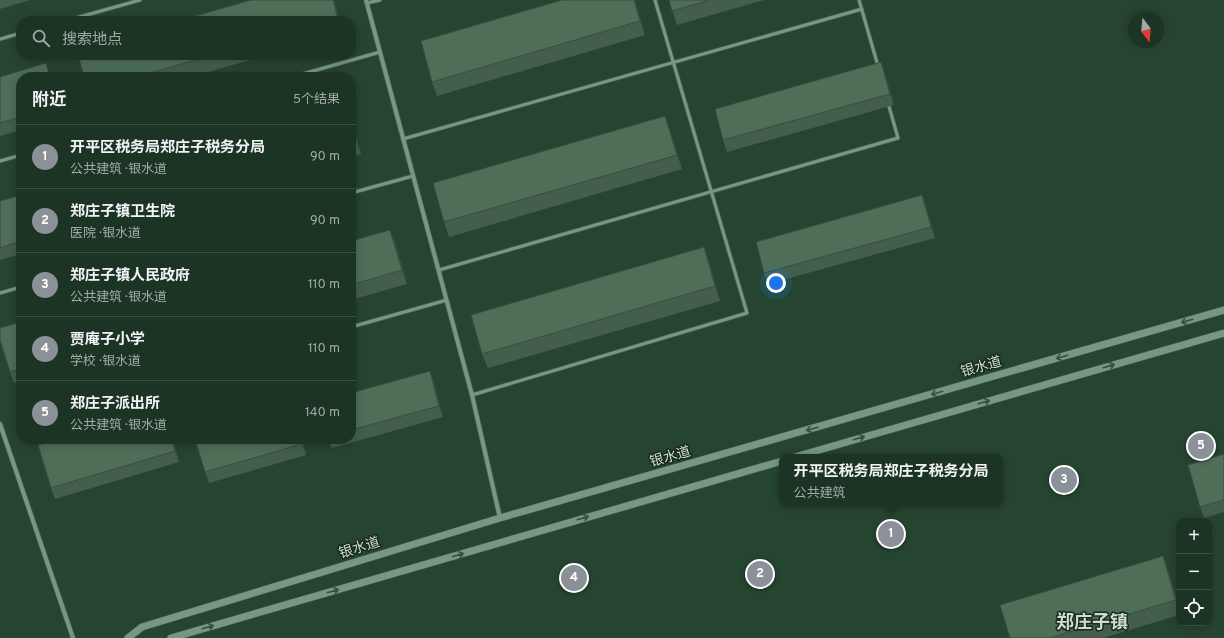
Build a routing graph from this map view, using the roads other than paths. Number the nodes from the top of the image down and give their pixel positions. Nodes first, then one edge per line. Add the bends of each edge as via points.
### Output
1 (140, 0) edge
2 (380, 0) edge
3 (655, 0) edge
4 (859, 0) edge
5 (367, 2) edge
6 (862, 10) junction
7 (83, 16) edge
8 (16, 34) edge
9 (0, 39) edge
10 (380, 52) junction
11 (356, 59) edge
12 (352, 60) edge
13 (879, 70) edge
14 (310, 72) edge
15 (887, 100) edge
16 (403, 139) junction
17 (16, 156) edge
18 (0, 161) edge
19 (413, 176) junction
20 (711, 192) junction
21 (356, 193) edge
22 (439, 270) junction
23 (16, 289) edge
24 (0, 294) edge
25 (447, 300) junction
26 (1224, 310) edge
27 (356, 326) edge
28 (1224, 333) edge
29 (472, 395) junction
30 (0, 424) edge
31 (805, 454) edge
32 (779, 462) edge
33 (500, 518) junction
34 (74, 638) edge
35 (128, 638) edge
36 (171, 638) edge

1 - 7 lane
2 - 5 lane
3 - 20 lane
4 - 6 lane
5 - 10 street
6 - 13 lane
6 - 16 lane
8 - 9 lane
10 - 11 lane
10 - 16 street
12 - 14 lane
15 - 20 lane via 898,138
16 - 19 street
17 - 18 lane
19 - 21 lane
19 - 22 street
20 - 22 lane
20 - 29 lane via 747,313
22 - 25 street
23 - 24 lane
25 - 27 lane
25 - 29 street
26 -> 33 street, 银水道
31 -> 28 street
29 - 33 street
30 - 34 street
36 -> 32 street
33 - 35 street, 银水道 via 142,627

